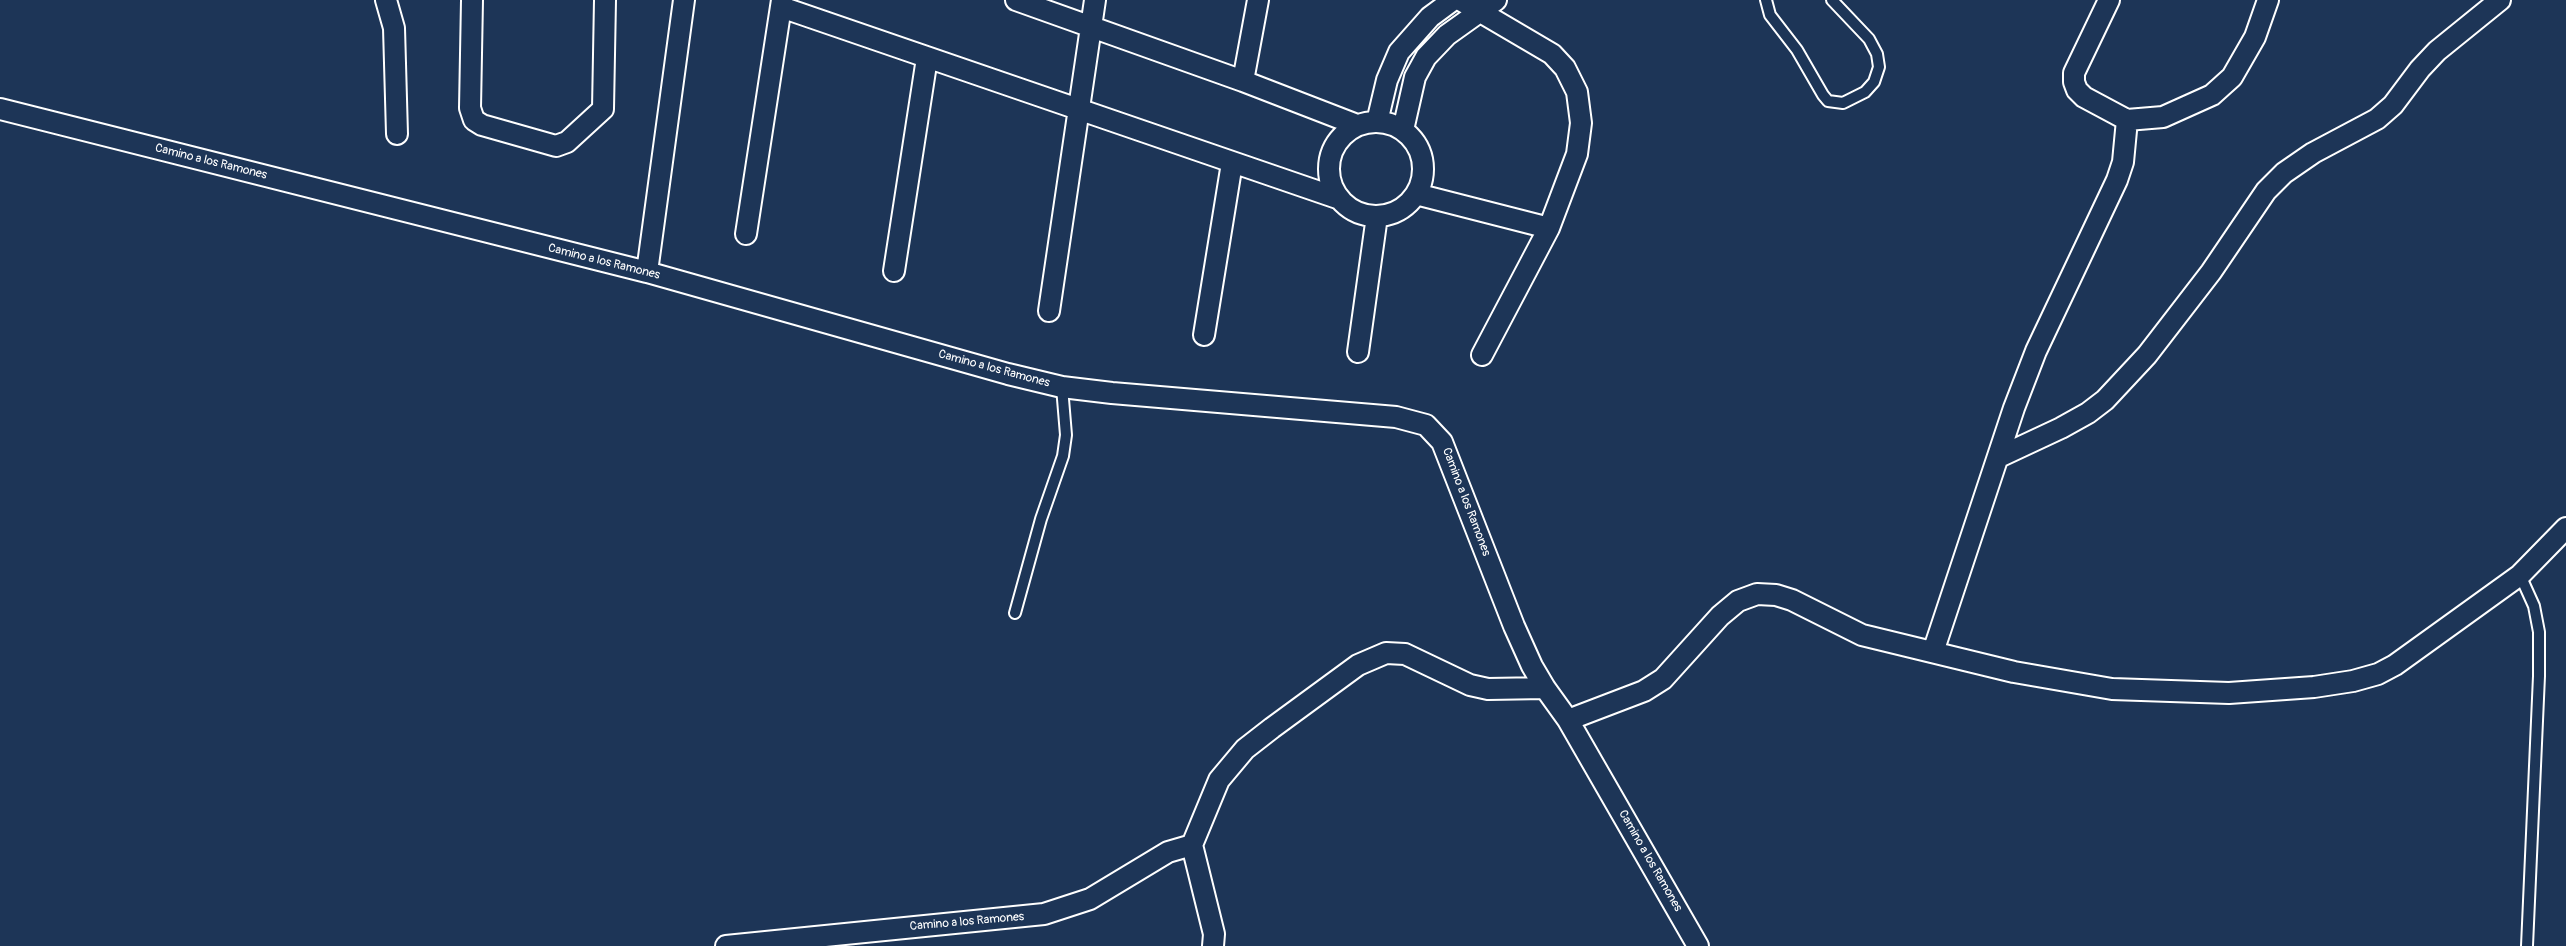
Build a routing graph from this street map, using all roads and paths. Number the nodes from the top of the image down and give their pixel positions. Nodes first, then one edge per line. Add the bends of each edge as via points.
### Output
1 (386, 0) edge
2 (472, 0) edge
3 (605, 0) edge
4 (684, 0) edge
5 (1016, 0) edge
6 (1095, 0) edge
7 (1258, 0) edge
8 (1453, 0) edge
9 (1460, 0) edge
10 (1496, 0) edge
11 (1766, 0) edge
12 (1832, 0) edge
13 (2109, 0) edge
14 (2268, 0) edge
15 (2500, 0) edge
16 (782, 4) edge
17 (1480, 12) junction
18 (1091, 28) junction
19 (927, 58) junction
20 (1243, 81) junction
21 (0, 109) edge
22 (1079, 111) junction
23 (2127, 120) junction
24 (1377, 122) junction
25 (1357, 126) junction
26 (1403, 130) junction
27 (397, 134) dead end
28 (1232, 164) junction
29 (1416, 194) junction
30 (1340, 199) junction
31 (1377, 216) junction
32 (1549, 228) junction
33 (746, 234) dead end
34 (894, 271) dead end
35 (647, 272) junction
36 (1049, 311) dead end
37 (1204, 336) dead end
38 (1358, 352) dead end
39 (1482, 356) dead end
40 (1062, 387) junction
41 (1999, 457) junction
42 (2566, 528) edge
43 (2520, 575) junction
44 (1015, 612) dead end
45 (1934, 652) junction
46 (1545, 688) junction
47 (1568, 720) junction
48 (1192, 845) junction
49 (726, 946) edge
50 (1213, 946) edge
51 (1698, 946) edge
52 (2527, 946) edge

1 - 27 street via 394,28
2 - 3 street via 470,108 474,120 556,146 567,142 603,110
4 - 35 street
5 - 18 street
6 - 18 street
7 - 20 street
8 - 24 street via 1430,17 1399,52 1387,80
9 - 17 street
10 - 17 street
11 - 12 lane via 1770,15 1797,50 1823,95 1828,101 1843,103 1865,92 1874,82 1879,67 1870,39
13 - 23 street via 2074,73 2074,82 2084,97
14 - 23 street via 2255,37 2232,77 2212,95 2163,117
15 - 41 street via 2437,50 2393,105 2377,119 2284,172 2266,191 2194,295 2147,355 2105,400 2061,428
16 - 19 street
16 - 33 street
17 - 26 street via 1447,36 1426,57 1414,77
17 - 32 street via 1552,54 1566,68 1577,92 1580,123 1577,154
18 - 20 street
18 - 22 street
19 - 22 street
19 - 34 street
20 - 25 street
21 - 35 street, Camino a los Ramones
22 - 28 street
22 - 36 street
23 - 41 street via 2123,162 2117,180 2036,351
24 - 25 street
24 - 26 street
25 - 30 street via 1340,138 1330,158 1330,180
26 - 29 street via 1416,143 1422,160 1422,178
28 - 30 street
28 - 37 street
29 - 31 street via 1406,206
29 - 32 street
30 - 31 street via 1356,212
31 - 38 street
32 - 39 street
35 - 40 street, Camino a los Ramones
40 - 44 lane via 1066,435 1063,456
40 - 46 street, Camino a los Ramones via 1396,417 1426,426 1442,442 1514,626
41 - 45 street
42 - 43 street
43 - 45 street via 2395,665 2354,681 2314,687 2229,693 2112,690 2014,672
43 - 52 lane via 2534,606 2539,632
45 - 47 street via 1862,635 1792,600 1756,594 1738,601 1720,616 1663,679 1644,691
46 - 47 street, Camino a los Ramones
46 - 48 street via 1488,689 1470,685 1405,654 1395,652 1376,656 1323,689 1230,764 1219,780
47 - 51 street, Camino a los Ramones
48 - 49 street, Camino a los Ramones via 1168,852 1090,899 1044,914
48 - 50 street via 1214,934

